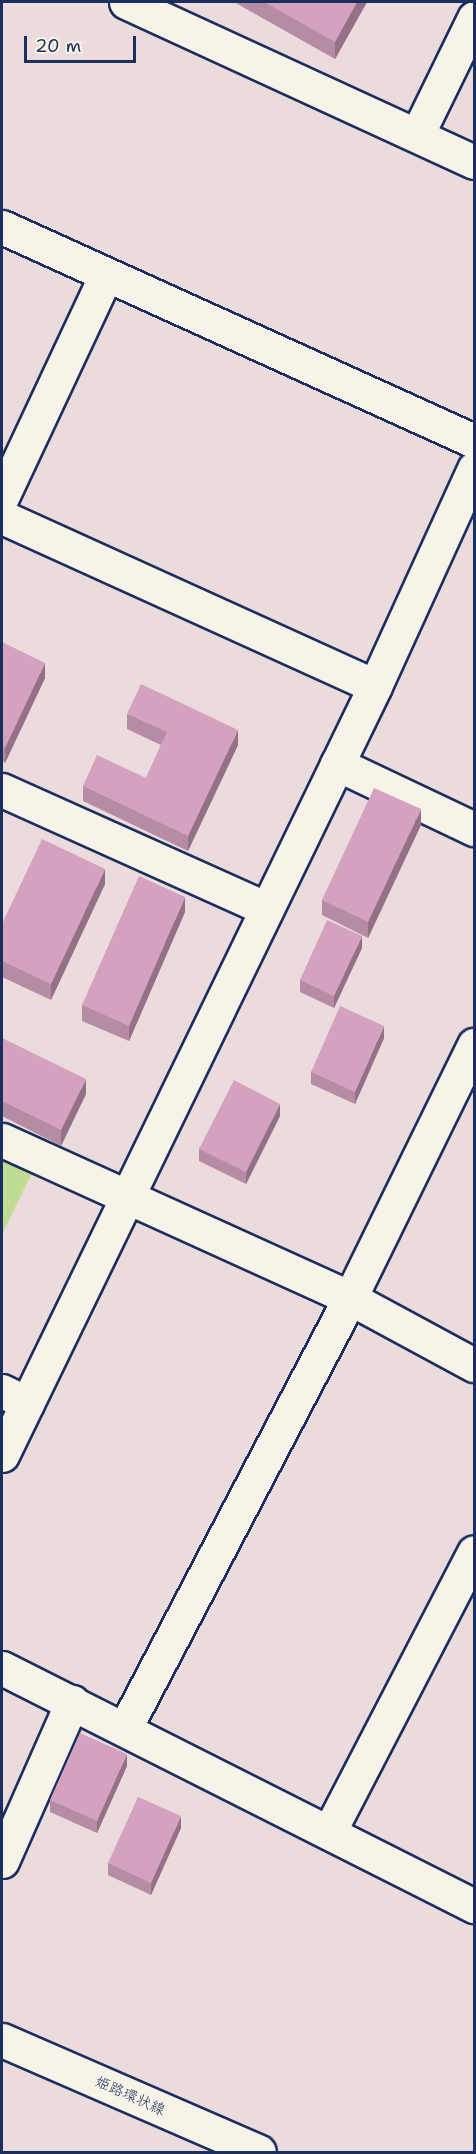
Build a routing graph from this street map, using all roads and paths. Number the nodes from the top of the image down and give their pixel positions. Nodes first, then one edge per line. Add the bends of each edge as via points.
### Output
1 (126, 2) edge
2 (474, 18) edge
3 (417, 135) junction
4 (474, 162) edge
5 (2, 227) edge
6 (106, 275) junction
7 (474, 441) edge
8 (474, 469) edge
9 (2, 497) edge
10 (2, 517) edge
11 (375, 686) junction
12 (337, 764) junction
13 (2, 790) edge
14 (474, 829) edge
15 (267, 909) junction
16 (474, 1045) edge
17 (2, 1140) edge
18 (128, 1197) junction
19 (350, 1298) junction
20 (474, 1365) edge
21 (14, 1397) edge
22 (2, 1455) edge
23 (474, 1552) edge
24 (2, 1668) edge
25 (72, 1702) junction
26 (125, 1728) junction
27 (329, 1832) junction
28 (2, 1861) edge
29 (474, 1906) edge
30 (2, 2040) edge
31 (259, 2152) edge

1 - 3 street
2 - 3 street
3 - 4 street
5 - 6 street
6 - 7 street
6 - 9 street
8 - 11 street
10 - 11 street
11 - 12 street
12 - 14 street
12 - 15 street
13 - 15 street
15 - 18 street
16 - 19 street
17 - 18 street
18 - 19 street
18 - 21 street
19 - 20 street
19 - 26 street
21 - 22 street
23 - 27 street
24 - 25 street
25 - 26 street
25 - 28 street
26 - 27 street
27 - 29 street
30 - 31 street, 姫路環状線

